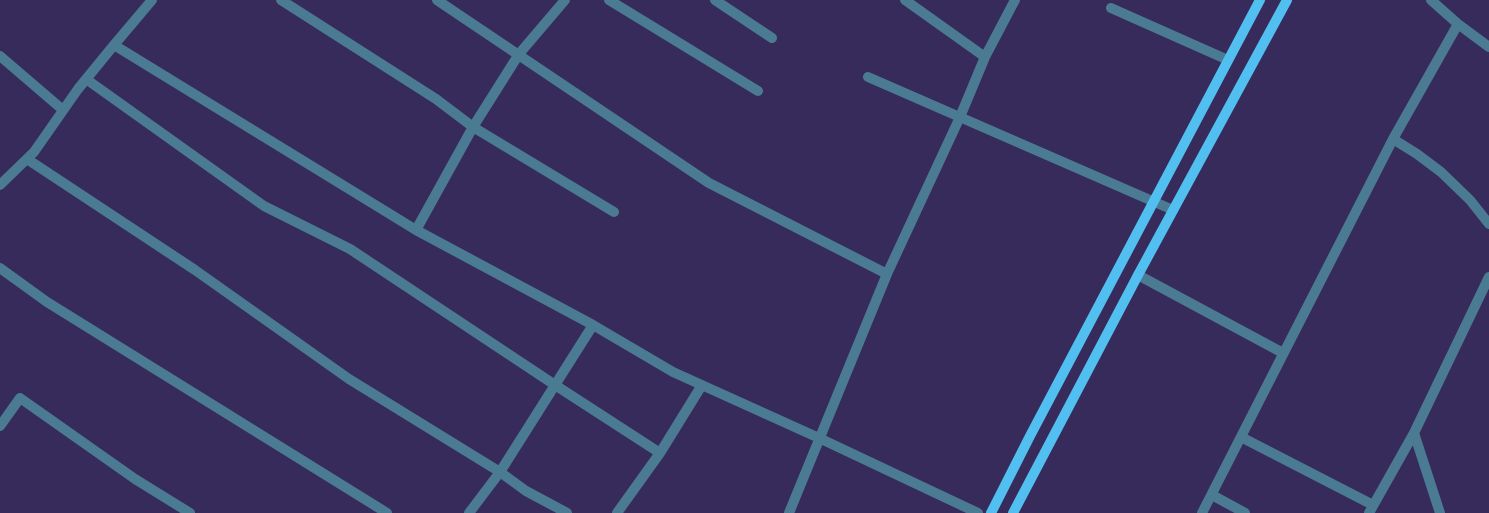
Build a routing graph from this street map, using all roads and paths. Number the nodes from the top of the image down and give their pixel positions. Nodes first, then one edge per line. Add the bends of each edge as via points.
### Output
1 (152, 0) edge
2 (281, 0) edge
3 (437, 0) edge
4 (565, 0) edge
5 (609, 0) edge
6 (715, 0) edge
7 (905, 0) edge
8 (1015, 0) edge
9 (1260, 0) edge
10 (1287, 0) edge
11 (1431, 0) edge
12 (1111, 8) dead end
13 (1458, 24) junction
14 (772, 38) dead end
15 (1488, 45) edge
16 (114, 46) junction
17 (519, 54) junction
18 (0, 56) edge
19 (986, 57) junction
20 (1228, 60) junction
21 (868, 77) dead end
22 (86, 79) junction
23 (758, 91) dead end
24 (63, 110) junction
25 (960, 117) junction
26 (473, 127) junction
27 (1393, 139) junction
28 (26, 159) junction
29 (0, 185) edge
30 (1154, 200) junction
31 (1173, 210) junction
32 (614, 212) dead end
33 (1489, 224) edge
34 (416, 230) junction
35 (0, 268) edge
36 (887, 274) junction
37 (1138, 276) junction
38 (1489, 277) edge
39 (593, 325) junction
40 (1283, 353) junction
41 (555, 385) junction
42 (702, 385) junction
43 (0, 426) edge
44 (1414, 434) junction
45 (1241, 437) junction
46 (819, 438) junction
47 (660, 453) junction
48 (500, 472) junction
49 (1212, 495) junction
50 (1371, 509) edge
51 (190, 513) edge
52 (387, 513) edge
53 (469, 513) edge
54 (567, 513) edge
55 (617, 513) edge
56 (789, 513) edge
57 (978, 513) edge
58 (991, 513) edge
59 (1013, 513) edge
60 (1202, 513) edge
61 (1245, 513) edge
62 (1440, 513) edge

1 - 16 street
2 - 26 street via 436,98
3 - 17 street
4 - 17 street
5 - 23 street
6 - 14 street
7 - 19 street
8 - 19 street
9 - 20 main road
10 - 31 main road
11 - 13 street
12 - 20 street
13 - 15 street
13 - 27 street
16 - 22 street
16 - 34 street
17 - 26 street
17 - 36 street via 709,183
18 - 24 street
19 - 25 street
20 - 30 main road
21 - 25 street
22 - 24 street
22 - 41 street via 264,206 350,249
24 - 28 street via 34,152
25 - 30 street
25 - 36 street
26 - 32 street
26 - 34 street
27 - 33 street via 1441,172 1470,200
27 - 40 street
28 - 29 street
28 - 48 street via 195,270 350,379
30 - 31 street
30 - 58 main road
31 - 37 main road
34 - 39 street
35 - 52 street via 54,306
36 - 46 street
37 - 40 street
37 - 59 main road
38 - 44 street
39 - 41 street
39 - 42 street via 673,372
40 - 45 street
41 - 47 street
41 - 48 street
42 - 46 street
42 - 47 street
43 - 51 street via 20,398 135,479
44 - 50 street
44 - 62 street
45 - 49 street
45 - 50 street
46 - 56 street
46 - 57 street
47 - 55 street
48 - 53 street
48 - 54 street via 526,491
49 - 60 street
49 - 61 street

